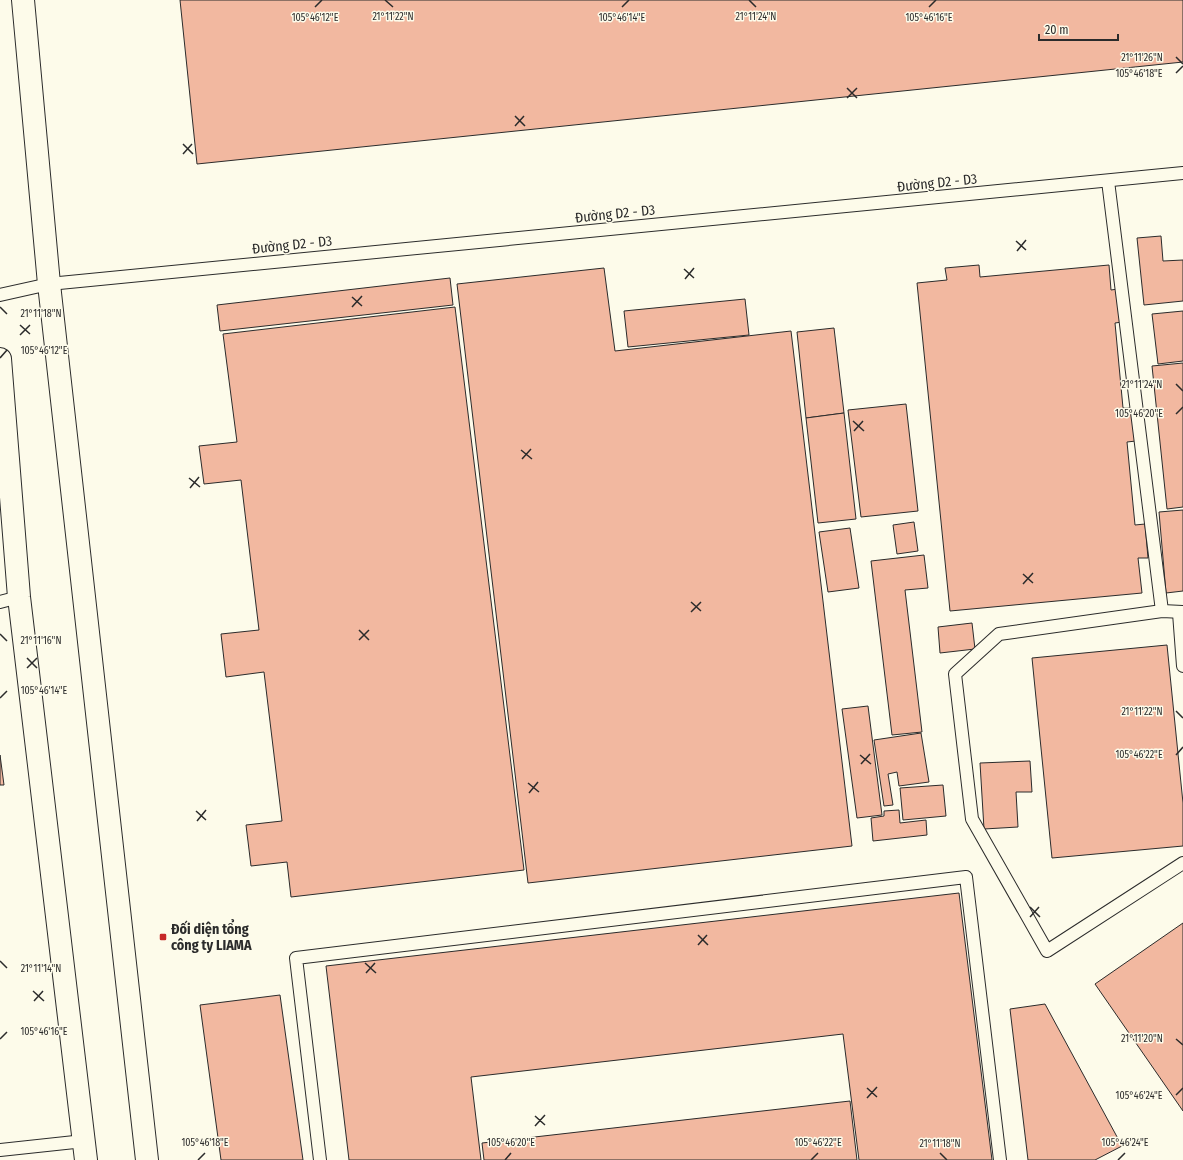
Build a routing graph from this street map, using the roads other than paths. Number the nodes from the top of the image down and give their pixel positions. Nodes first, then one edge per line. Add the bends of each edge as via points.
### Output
1 (23, 0) edge
2 (1183, 173) edge
3 (1108, 181) junction
4 (49, 284) junction
5 (0, 295) edge
6 (0, 359) edge
7 (10, 600) edge
8 (1162, 611) junction
9 (1181, 613) edge
10 (1183, 666) edge
11 (1183, 863) edge
12 (0, 1150) edge
13 (85, 1150) edge
14 (147, 1160) edge
15 (320, 1160) edge
16 (1000, 1160) edge

1 - 4 street
2 - 3 lane, Đường D2 - D3
3 - 4 lane, Đường D2 - D3
3 - 8 lane
4 - 5 lane, Đường D2 - D3
4 - 14 street
6 - 7 street
7 - 13 street
8 - 9 lane
8 - 11 lane via 999,634 955,674 972,819 1047,951
9 - 10 lane
12 - 13 lane
15 - 16 lane via 296,958 966,877

